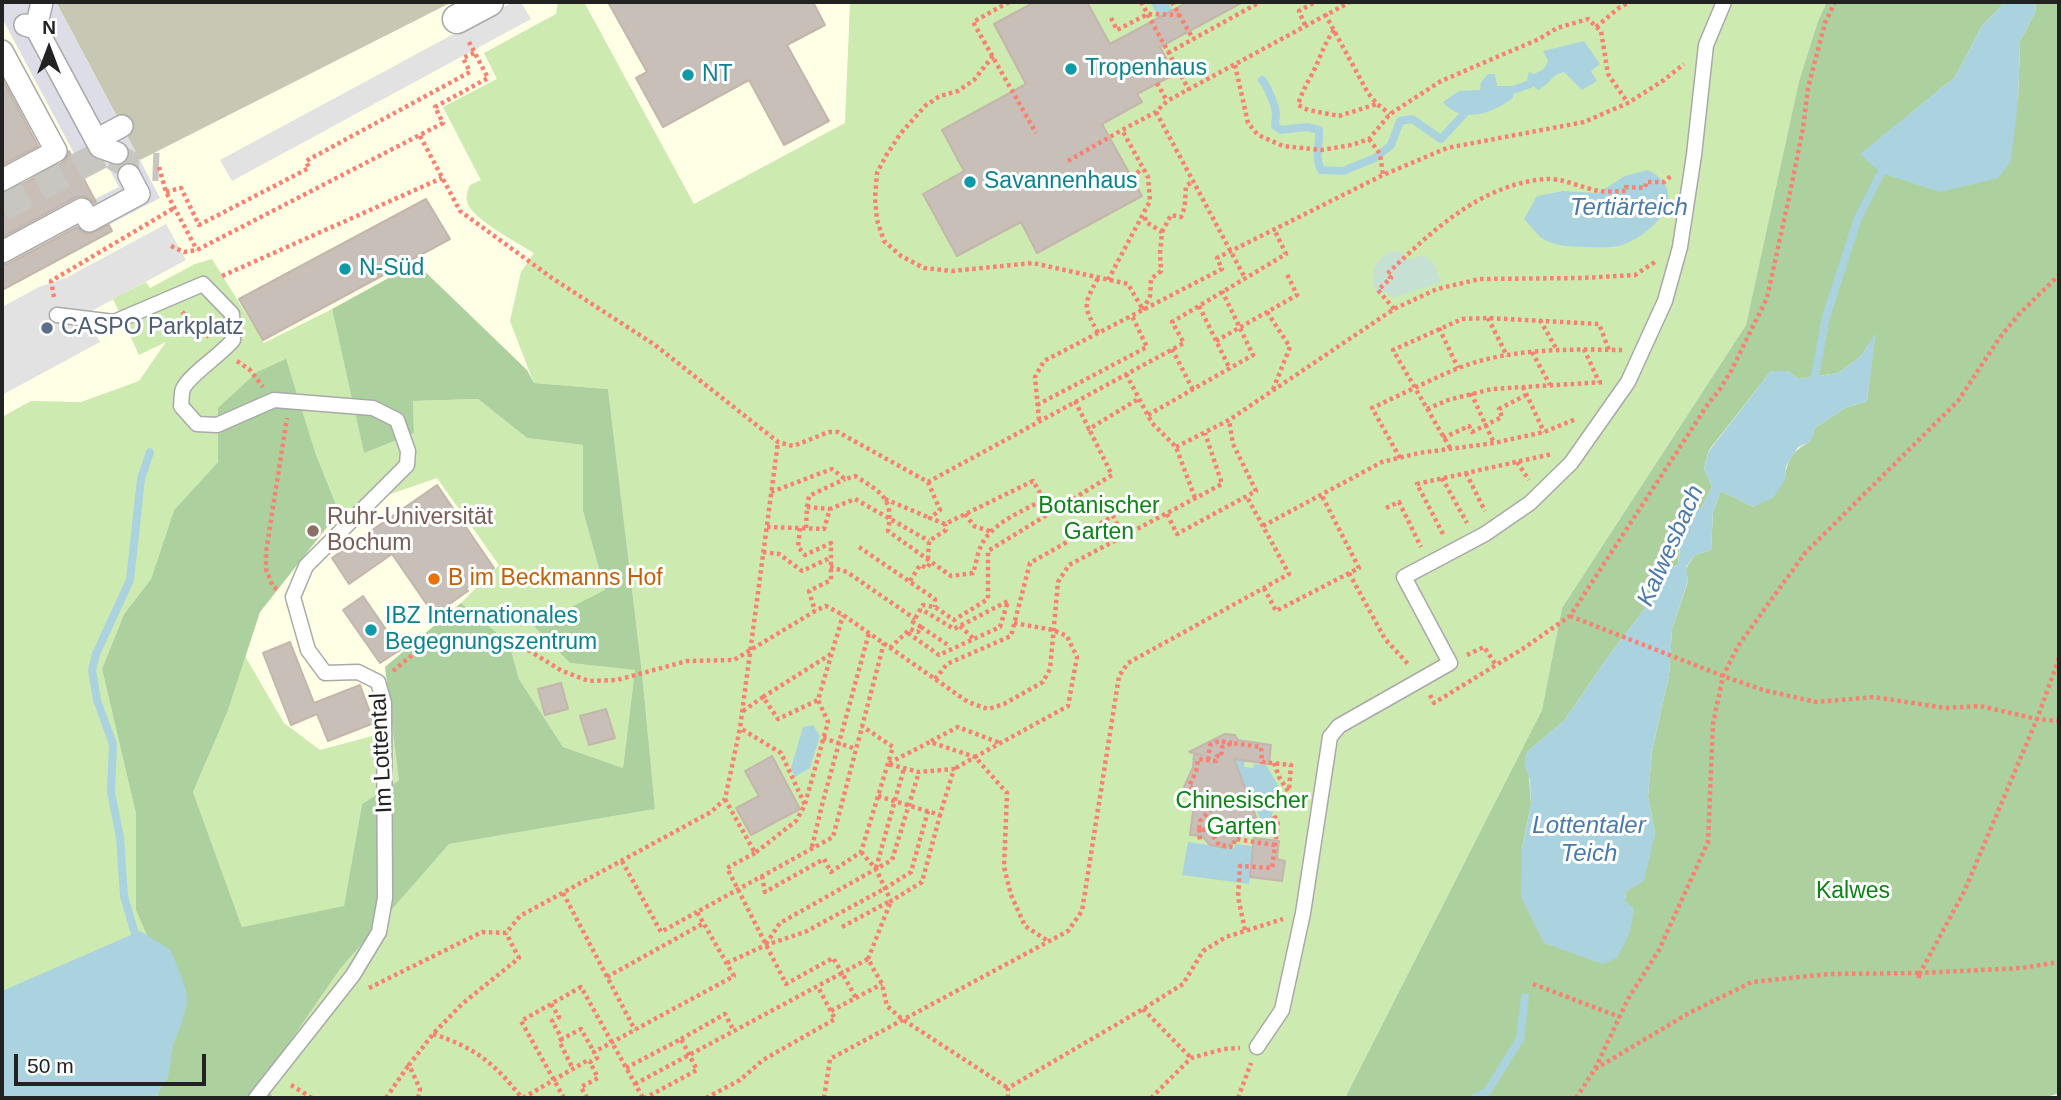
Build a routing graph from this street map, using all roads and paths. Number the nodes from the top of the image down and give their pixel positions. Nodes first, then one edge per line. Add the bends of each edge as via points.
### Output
1 (42, 2) edge
2 (489, 2) edge
3 (1009, 2) edge
4 (1141, 2) edge
5 (1172, 2) edge
6 (1261, 2) edge
7 (1315, 2) edge
8 (1350, 2) edge
9 (1630, 2) edge
10 (1724, 2) edge
11 (1835, 2) edge
12 (1148, 14) junction
13 (1325, 14) junction
14 (1180, 15) junction
15 (1111, 18) dead end
16 (457, 19) dead end
17 (1306, 25) junction
18 (1597, 27) junction
19 (1334, 30) junction
20 (1193, 39) junction
21 (1706, 45) junction
22 (2, 51) edge
23 (1168, 52) junction
24 (993, 55) junction
25 (1235, 65) junction
26 (1157, 83) dead end
27 (1189, 90) junction
28 (1167, 101) junction
29 (1628, 103) junction
30 (1377, 104) junction
31 (1156, 112) junction
32 (1390, 114) junction
33 (122, 126) dead end
34 (1122, 130) junction
35 (1036, 133) dead end
36 (420, 136) junction
37 (1369, 139) junction
38 (1068, 160) dead end
39 (159, 167) dead end
40 (1142, 168) junction
41 (129, 175) dead end
42 (1383, 175) junction
43 (442, 178) junction
44 (1132, 178) dead end
45 (2, 180) edge
46 (1193, 181) junction
47 (1664, 183) dead end
48 (166, 192) junction
49 (174, 208) junction
50 (1144, 214) junction
51 (1274, 229) junction
52 (1162, 232) junction
53 (172, 246) dead end
54 (1680, 247) junction
55 (197, 250) junction
56 (1231, 251) junction
57 (2, 252) edge
58 (1287, 274) dead end
59 (2059, 275) edge
60 (1098, 278) junction
61 (1245, 278) junction
62 (1108, 280) junction
63 (203, 284) junction
64 (1222, 291) junction
65 (168, 300) junction
66 (1199, 306) junction
67 (1394, 309) junction
68 (1143, 310) junction
69 (1267, 312) junction
70 (57, 315) joint
71 (1132, 316) junction
72 (1488, 318) junction
73 (1540, 320) junction
74 (1239, 327) junction
75 (1439, 328) junction
76 (1098, 334) junction
77 (1216, 341) junction
78 (1172, 349) junction
79 (1584, 349) junction
80 (1558, 350) junction
81 (1609, 350) junction
82 (1644, 350) junction
83 (224, 351) junction
84 (1532, 352) junction
85 (1507, 356) junction
86 (1458, 368) junction
87 (1230, 369) junction
88 (1126, 374) junction
89 (1599, 382) junction
90 (1628, 382) junction
91 (1550, 385) junction
92 (1523, 387) junction
93 (1415, 388) junction
94 (1193, 390) junction
95 (1471, 393) junction
96 (1271, 394) junction
97 (1526, 395) junction
98 (1140, 398) junction
99 (1075, 401) junction
100 (289, 402) junction
101 (1037, 405) junction
102 (1612, 406) junction
103 (1427, 409) junction
104 (1148, 415) junction
105 (1039, 420) junction
106 (1229, 420) junction
107 (1486, 425) junction
108 (1089, 429) junction
109 (1544, 432) junction
110 (1205, 433) junction
111 (1443, 438) junction
112 (778, 442) junction
113 (1494, 443) junction
114 (1176, 447) junction
115 (1450, 448) junction
116 (1556, 453) dead end
117 (1400, 458) junction
118 (1517, 462) junction
119 (1466, 473) junction
120 (1442, 478) junction
121 (845, 479) junction
122 (928, 482) junction
123 (1531, 483) dead end
124 (771, 492) junction
125 (1321, 494) junction
126 (1247, 496) junction
127 (1195, 498) junction
128 (884, 499) junction
129 (1043, 500) junction
130 (807, 507) junction
131 (1386, 508) dead end
132 (830, 509) junction
133 (1052, 513) junction
134 (965, 514) junction
135 (1167, 514) junction
136 (1487, 515) dead end
137 (891, 518) junction
138 (930, 518) junction
139 (945, 524) junction
140 (1467, 524) dead end
141 (1262, 526) junction
142 (767, 527) junction
143 (803, 528) junction
144 (992, 532) junction
145 (1444, 535) dead end
146 (1124, 537) junction
147 (929, 541) junction
148 (1420, 546) dead end
149 (859, 547) dead end
150 (763, 552) junction
151 (830, 558) junction
152 (930, 561) junction
153 (830, 567) junction
154 (1349, 573) junction
155 (910, 581) dead end
156 (273, 587) dead end
157 (1264, 588) junction
158 (935, 607) junction
159 (921, 609) junction
160 (815, 611) junction
161 (843, 615) junction
162 (1570, 616) junction
163 (915, 619) junction
164 (1014, 623) junction
165 (960, 626) junction
166 (921, 627) junction
167 (1053, 630) junction
168 (869, 633) junction
169 (908, 633) dead end
170 (974, 639) junction
171 (884, 643) junction
172 (948, 645) dead end
173 (1484, 647) dead end
174 (890, 648) junction
175 (750, 651) junction
176 (832, 654) junction
177 (2059, 658) edge
178 (1496, 665) junction
179 (1723, 676) junction
180 (935, 678) junction
181 (1421, 678) junction
182 (379, 682) junction
183 (763, 697) junction
184 (818, 700) junction
185 (1434, 703) dead end
186 (743, 711) junction
187 (2037, 719) junction
188 (2059, 721) edge
189 (862, 726) junction
190 (740, 729) junction
191 (823, 738) junction
192 (930, 742) junction
193 (1001, 743) junction
194 (1233, 743) junction
195 (839, 744) junction
196 (856, 749) junction
197 (975, 757) junction
198 (1208, 760) junction
199 (1274, 763) junction
200 (888, 764) junction
201 (904, 768) junction
202 (954, 769) junction
203 (919, 772) junction
204 (878, 796) junction
205 (725, 799) junction
206 (895, 800) junction
207 (910, 804) junction
208 (805, 805) junction
209 (928, 811) junction
210 (940, 815) junction
211 (1274, 815) dead end
212 (1252, 819) dead end
213 (1278, 824) junction
214 (1199, 829) junction
215 (1200, 842) dead end
216 (1275, 845) junction
217 (812, 848) junction
218 (861, 852) junction
219 (755, 853) junction
220 (622, 861) junction
221 (876, 869) junction
222 (762, 876) junction
223 (737, 889) junction
224 (884, 889) junction
225 (563, 893) junction
226 (891, 901) junction
227 (697, 912) junction
228 (1303, 914) junction
229 (704, 923) junction
230 (842, 927) dead end
231 (1244, 930) junction
232 (506, 933) junction
233 (1048, 942) junction
234 (766, 945) junction
235 (867, 960) junction
236 (2059, 962) edge
237 (727, 963) junction
238 (842, 973) junction
239 (1920, 973) junction
240 (607, 977) junction
241 (1918, 980) dead end
242 (881, 984) junction
243 (1533, 984) dead end
244 (375, 985) dead end
245 (818, 987) junction
246 (856, 998) junction
247 (551, 1004) junction
248 (1143, 1009) junction
249 (831, 1011) junction
250 (1620, 1017) junction
251 (902, 1019) junction
252 (635, 1030) junction
253 (734, 1031) junction
254 (433, 1034) junction
255 (562, 1039) junction
256 (681, 1039) junction
257 (612, 1042) junction
258 (1257, 1047) junction
259 (594, 1052) junction
260 (690, 1055) junction
261 (1191, 1058) junction
262 (590, 1062) junction
263 (409, 1065) junction
264 (626, 1068) junction
265 (573, 1069) junction
266 (1595, 1069) junction
267 (276, 1075) junction
268 (554, 1080) junction
269 (635, 1084) junction
270 (1008, 1088) junction
271 (256, 1098) edge
272 (312, 1098) edge
273 (386, 1098) edge
274 (418, 1098) edge
275 (522, 1098) edge
276 (564, 1098) edge
277 (587, 1098) edge
278 (644, 1098) edge
279 (706, 1098) edge
280 (824, 1098) edge
281 (1008, 1098) edge
282 (1151, 1098) edge
283 (1238, 1098) edge
284 (1576, 1098) edge

1 - 33 street via 31,26 103,152
2 - 16 street
3 - 24 path via 973,22
4 - 12 path
5 - 14 path
6 - 20 path
7 - 17 path via 1299,11
8 - 13 path
9 - 18 path
10 - 21 lane
11 - 162 path via 1808,88 1767,298 1720,388
12 - 14 path
12 - 15 path via 1116,30
12 - 23 path
13 - 17 path
13 - 19 path
14 - 20 path
17 - 25 path
18 - 29 path via 1608,75
18 - 32 path via 1588,19 1557,28 1441,81
19 - 30 path
19 - 30 path via 1298,105 1339,116
20 - 23 path
21 - 29 path
21 - 54 lane
22 - 45 street via 55,152
23 - 27 path
24 - 35 path
24 - 60 path via 974,80 925,106 887,154 877,173 875,198 884,241 924,268 952,271 1033,263
25 - 27 path
25 - 37 path via 1248,123 1258,135 1283,146 1317,150
26 - 28 path
27 - 28 path
28 - 31 path
29 - 42 path via 1584,122 1447,148
30 - 32 path
31 - 34 path
31 - 46 path
32 - 37 path
34 - 38 path
34 - 40 path
36 - 43 path
36 - 48 path via 443,123 435,107 488,78 474,53 463,58 470,72 306,161 309,168 199,226 181,188
36 - 55 path
37 - 42 path via 1380,154
39 - 48 path
40 - 44 path
40 - 50 path via 1148,177 1150,201
41 - 57 street via 139,194 89,221 82,209
42 - 51 path
43 - 63 path
43 - 112 path via 460,211 655,345
46 - 52 path via 1186,186 1181,217 1171,215
46 - 56 path
47 - 67 path via 1599,191 1549,179 1515,185 1483,198 1455,214 1387,274 1391,278 1378,290
48 - 49 path
49 - 55 path
49 - 70 path via 51,281
50 - 52 path via 1146,222
50 - 62 path
51 - 56 path
51 - 61 path via 1286,254
52 - 68 path via 1161,271 1152,279
53 - 55 path via 184,252
54 - 67 path via 1635,275 1480,279 1437,289
54 - 82 lane via 1665,301
56 - 61 path
56 - 68 path via 1217,258 1222,269
58 - 69 path via 1297,295
59 - 179 path via 1998,340 1958,401 1805,553 1738,646
60 - 62 path
60 - 76 path via 1086,299 1087,313
61 - 64 path
62 - 68 path via 1128,284
63 - 65 lane
63 - 83 lane via 232,314 233,340
64 - 66 path
64 - 74 path
65 - 70 lane via 114,322
65 - 83 path
66 - 77 path
66 - 78 path via 1172,322 1184,343
67 - 96 path
68 - 71 path
69 - 74 path
69 - 96 path via 1290,347
71 - 76 path
71 - 101 path via 1147,347
72 - 73 path
72 - 75 path via 1462,319
72 - 85 path
73 - 80 path
73 - 81 path via 1599,324
74 - 77 path
74 - 87 path via 1253,355
75 - 86 path
75 - 93 path via 1393,350
76 - 101 path via 1044,361 1035,377
77 - 87 path
78 - 88 path
78 - 94 path
79 - 80 path
79 - 81 path
79 - 89 path
80 - 84 path
81 - 82 path
82 - 90 lane
83 - 100 lane, Im Lottental via 183,388 181,406 197,424 217,425 274,400
84 - 85 path
84 - 91 path
85 - 86 path
86 - 93 path
87 - 94 path
88 - 98 path
88 - 99 path
89 - 90 path
89 - 91 path
90 - 102 lane
91 - 92 path
92 - 95 path
92 - 97 path
93 - 103 path
93 - 117 path via 1373,408
94 - 104 path
95 - 103 path
95 - 107 path
96 - 106 path
97 - 107 path via 1499,409 1502,416
97 - 109 path
98 - 104 path
98 - 108 path
99 - 105 path
99 - 108 path
100 - 156 path via 266,552
100 - 182 lane, Im Lottental via 373,408 397,420 408,450 407,465 306,566 293,597 308,650 325,673 358,672
101 - 105 path
102 - 109 path
102 - 181 lane via 1571,463 1530,503 1485,534 1404,578 1450,663
103 - 111 path
104 - 114 path
105 - 122 path
106 - 110 path
106 - 126 path via 1233,444 1256,491
107 - 111 path via 1472,432 1469,426
107 - 113 path
108 - 133 path via 1112,475
109 - 113 path
110 - 114 path
110 - 127 path via 1222,484
111 - 115 path
112 - 122 path via 793,446 838,432
112 - 124 path
113 - 115 path
114 - 127 path
115 - 117 path
116 - 118 path
117 - 125 path via 1382,462
118 - 119 path
118 - 123 path
119 - 120 path
119 - 136 path
120 - 140 path
120 - 145 path via 1417,484
121 - 124 path via 832,469
121 - 128 path via 855,476
121 - 130 path via 809,496
122 - 138 path via 940,510
124 - 142 path
125 - 141 path
125 - 154 path via 1359,568
126 - 135 path via 1177,534
126 - 141 path
127 - 135 path
128 - 137 path
128 - 138 path
129 - 133 path
129 - 134 path via 1033,481
129 - 144 path
130 - 132 path
130 - 143 path
131 - 148 path via 1399,502
132 - 137 path via 855,499
132 - 143 path via 824,529
133 - 158 path via 988,551 988,598 954,620
134 - 139 path
134 - 144 path via 974,526
135 - 146 path
137 - 147 path
137 - 152 path via 888,531
138 - 139 path
139 - 147 path via 946,530
141 - 157 path via 1289,573
142 - 143 path
142 - 150 path
143 - 151 path via 798,547 805,555 831,542
144 - 152 path via 981,545 973,573 951,576
146 - 164 path via 1113,516 1030,563
146 - 167 path via 1069,565 1058,582
147 - 152 path
149 - 158 path via 935,599
150 - 151 path via 779,554 803,570
150 - 175 path
151 - 153 path
152 - 155 path via 927,568 920,565
153 - 160 path via 831,580 809,591
153 - 163 path via 847,572
154 - 157 path via 1276,611
154 - 181 path via 1385,639
157 - 233 path via 1128,663 1119,676 1082,911 1068,931
158 - 159 path via 923,605
159 - 163 path
159 - 165 path via 954,629
160 - 161 path via 826,606
160 - 175 path
161 - 168 path
161 - 176 path
162 - 178 path
162 - 179 path
163 - 166 path
164 - 167 path
164 - 180 path via 1011,636 947,664
165 - 170 path
165 - 170 path via 1008,601 1000,627
166 - 172 path
166 - 174 path via 918,632 910,629
167 - 180 path via 1050,669 1043,682 1004,704 988,709 968,702
167 - 193 path via 1067,636 1077,657 1068,706
168 - 171 path
168 - 195 path
169 - 170 path via 939,655
171 - 174 path
171 - 189 path
173 - 178 path
174 - 180 path
175 - 182 path via 734,660 687,661 618,680 589,681 562,671 520,645 479,636 447,639 416,652
175 - 186 path
176 - 183 path
176 - 184 path
177 - 187 path
178 - 185 path
179 - 187 path via 1816,702 1874,697 1945,708 1980,706
179 - 250 path via 1713,724 1708,842 1659,950
181 - 228 lane via 1339,726 1330,737
182 - 267 lane, Im Lottental via 386,772 385,898 379,932 353,975
183 - 184 path via 778,719
183 - 186 path
184 - 191 path via 828,722
186 - 190 path
187 - 188 path
187 - 239 path via 1964,892
189 - 196 path
189 - 200 path via 893,747
190 - 205 path
190 - 208 path via 781,753
191 - 195 path
191 - 208 path
192 - 193 path via 958,727
192 - 197 path
192 - 200 path
193 - 197 path
194 - 198 path via 1222,747 1216,761
194 - 198 path via 1210,745
194 - 199 path via 1261,747 1262,762
195 - 196 path
195 - 217 path
196 - 217 path via 833,837
197 - 202 path
197 - 233 path via 1007,793 1004,867 1011,895 1025,926
198 - 214 path via 1198,759 1189,786 1213,807
199 - 199 path via 1291,765 1289,791 1279,777
200 - 201 path
200 - 204 path
201 - 203 path
201 - 206 path
202 - 203 path
202 - 210 path
203 - 207 path
204 - 206 path
204 - 218 path
205 - 219 path
205 - 220 path
206 - 207 path
206 - 221 path
207 - 209 path
207 - 221 path via 892,860
208 - 219 path via 796,821
209 - 210 path
209 - 224 path via 911,872
210 - 226 path via 922,882
211 - 213 path
212 - 213 path
213 - 216 path
214 - 215 path
214 - 216 path via 1210,831 1219,845 1233,847 1235,839
216 - 231 path via 1272,868 1240,866 1238,897
217 - 222 path
218 - 221 path
218 - 222 path via 831,872 824,859 765,892
219 - 223 path via 727,868
220 - 225 path
220 - 227 path via 660,932
221 - 224 path
221 - 234 path via 780,923
222 - 223 path
223 - 227 path
223 - 234 path
224 - 226 path
224 - 234 path via 805,932
225 - 232 path via 520,916
225 - 240 path
226 - 230 path
226 - 235 path
227 - 229 path
228 - 231 path
228 - 258 lane via 1282,1010
229 - 237 path
229 - 240 path
231 - 248 path via 1203,951 1183,984
232 - 244 path via 482,932
232 - 254 path via 519,958
233 - 251 path
234 - 237 path
234 - 238 path via 786,984 833,958
235 - 238 path
235 - 242 path
236 - 239 path
237 - 252 path via 734,976
238 - 245 path
238 - 246 path
239 - 241 path
239 - 266 path via 1829,974 1752,982
240 - 252 path
242 - 246 path
242 - 251 path via 887,1006
243 - 250 path
245 - 249 path
245 - 253 path
246 - 249 path
247 - 255 path via 559,1017 552,1021
247 - 257 path via 581,988
247 - 268 path via 521,1021
248 - 261 path
248 - 270 path
249 - 279 path via 835,1019
250 - 266 path
251 - 270 path
251 - 280 path via 830,1059
252 - 257 path
253 - 256 path via 725,1014
253 - 260 path
254 - 263 path
254 - 275 path via 481,1056
255 - 259 path via 582,1029
255 - 265 path via 559,1041
256 - 260 path
256 - 264 path
257 - 259 path
257 - 264 path
258 - 261 path
258 - 283 path
259 - 262 path via 597,1058
260 - 269 path
260 - 278 path via 697,1070
261 - 282 path
262 - 265 path
262 - 277 path via 598,1078 581,1087
263 - 273 path
263 - 274 path via 420,1089
264 - 269 path
265 - 268 path
266 - 284 path
267 - 271 lane, Im Lottental
267 - 272 path
268 - 275 path
268 - 276 path
269 - 278 path
270 - 281 path

